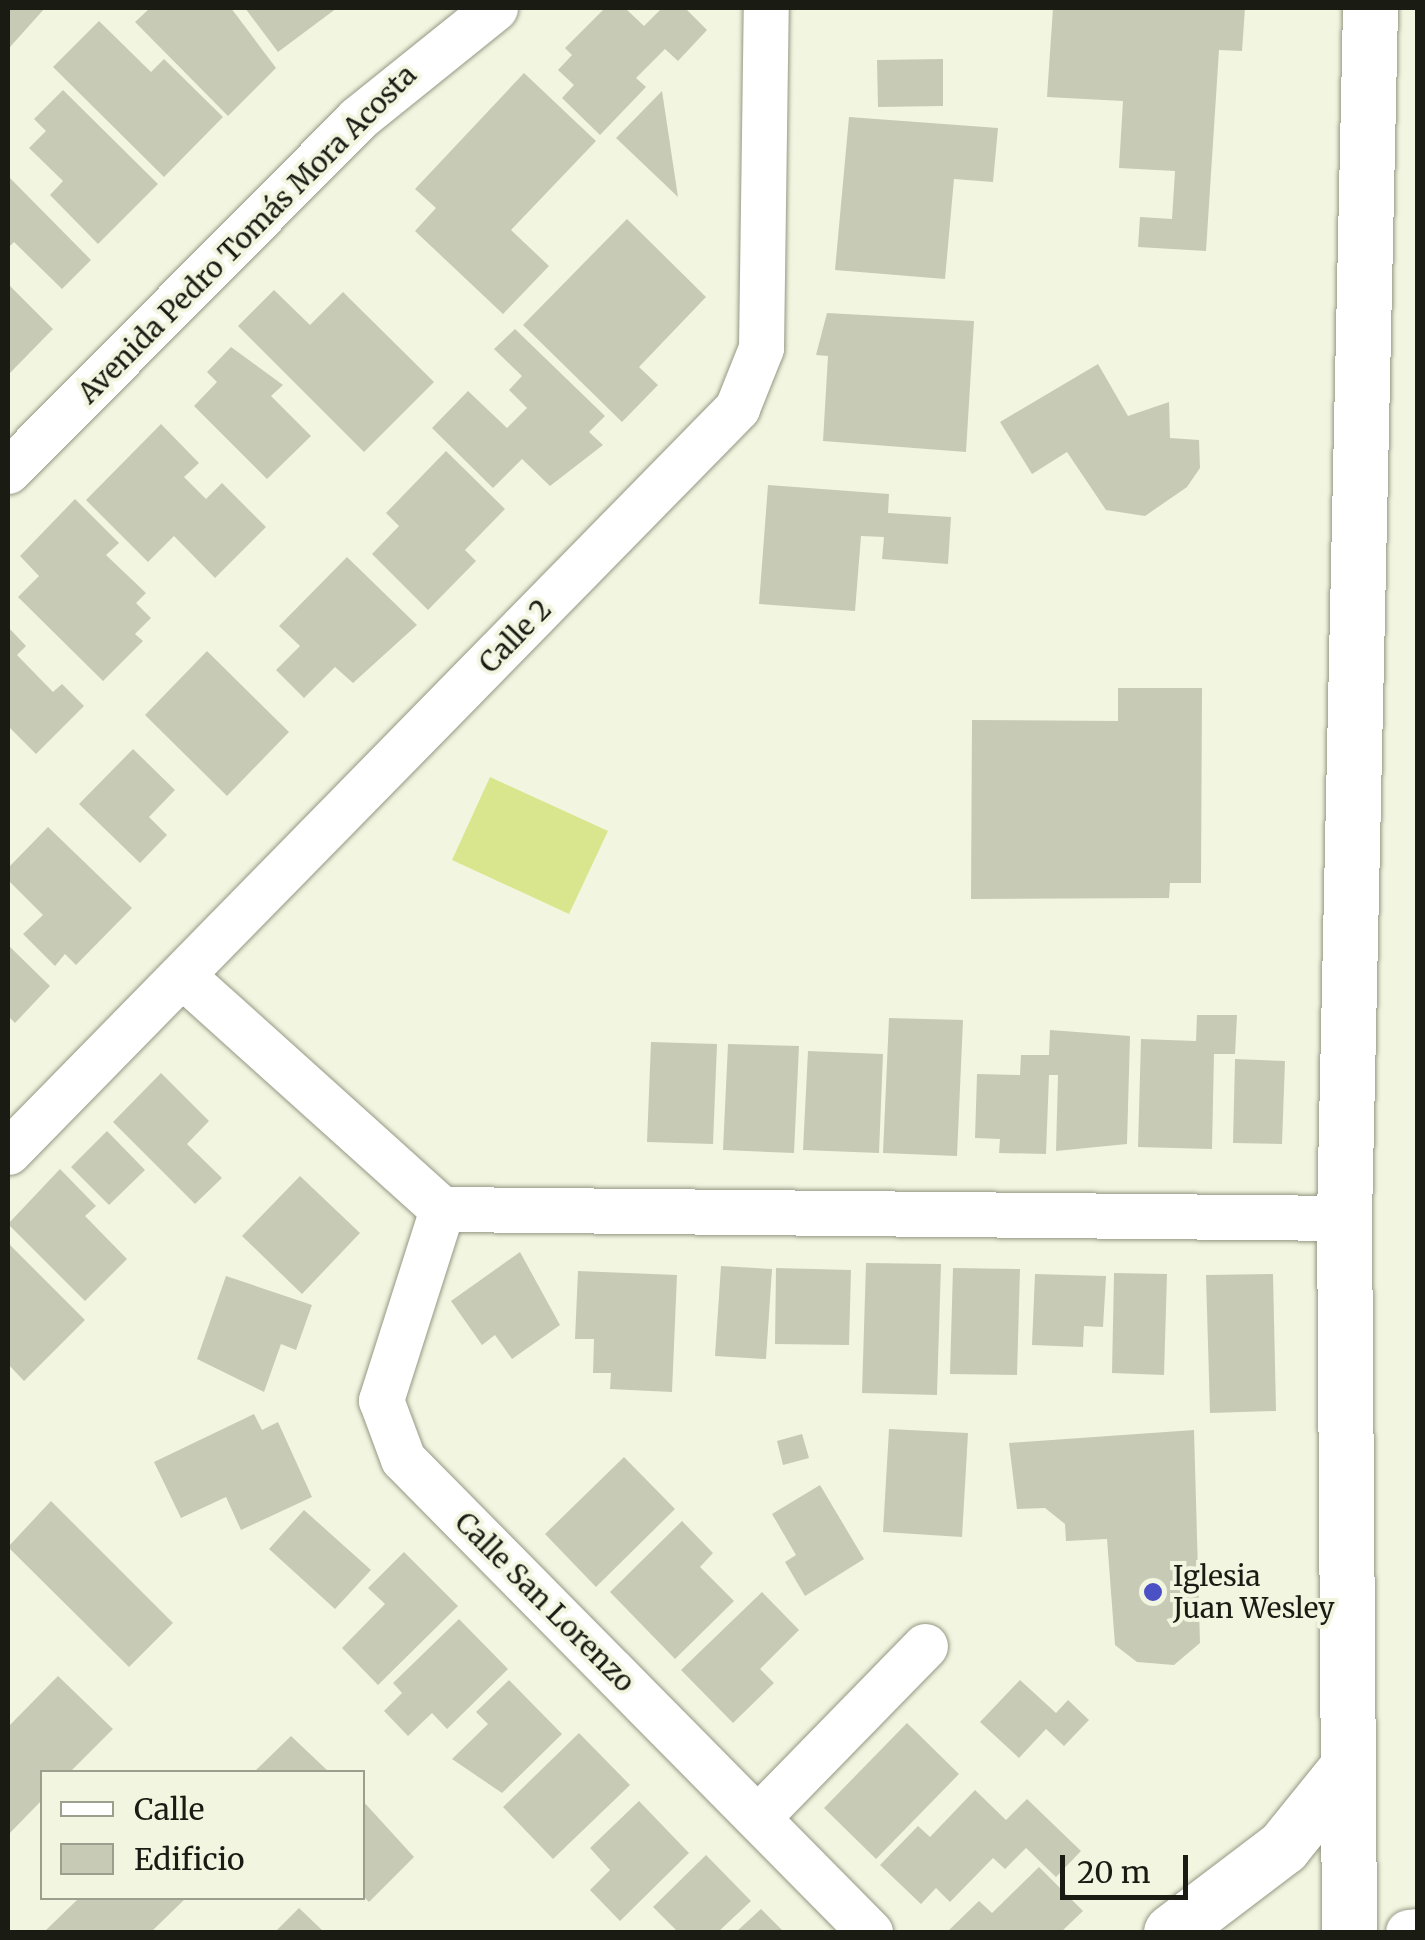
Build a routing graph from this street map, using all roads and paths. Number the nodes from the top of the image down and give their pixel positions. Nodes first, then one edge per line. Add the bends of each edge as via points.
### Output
1 (495, 8) edge
2 (766, 8) edge
3 (1370, 8) edge
4 (8, 471) edge
5 (183, 976) junction
6 (8, 1152) edge
7 (442, 1209) junction
8 (1344, 1218) junction
9 (925, 1646) dead end
10 (1346, 1768) junction
11 (758, 1817) junction
12 (1418, 1930) edge
13 (870, 1932) edge
14 (1170, 1932) edge
15 (1349, 1932) edge
16 (1408, 1932) edge

1 - 4 street, Avenida Pedro Tomás Mora Acosta via 357,119
2 - 5 street, Calle 2 via 761,348 737,408
3 - 8 main road
5 - 6 street, Calle 2
5 - 7 street
7 - 8 street
7 - 11 street, Calle San Lorenzo via 382,1400 402,1459
8 - 10 main road
9 - 11 street
10 - 14 main road via 1282,1847
10 - 15 main road
11 - 13 street, Calle San Lorenzo
12 - 16 street

